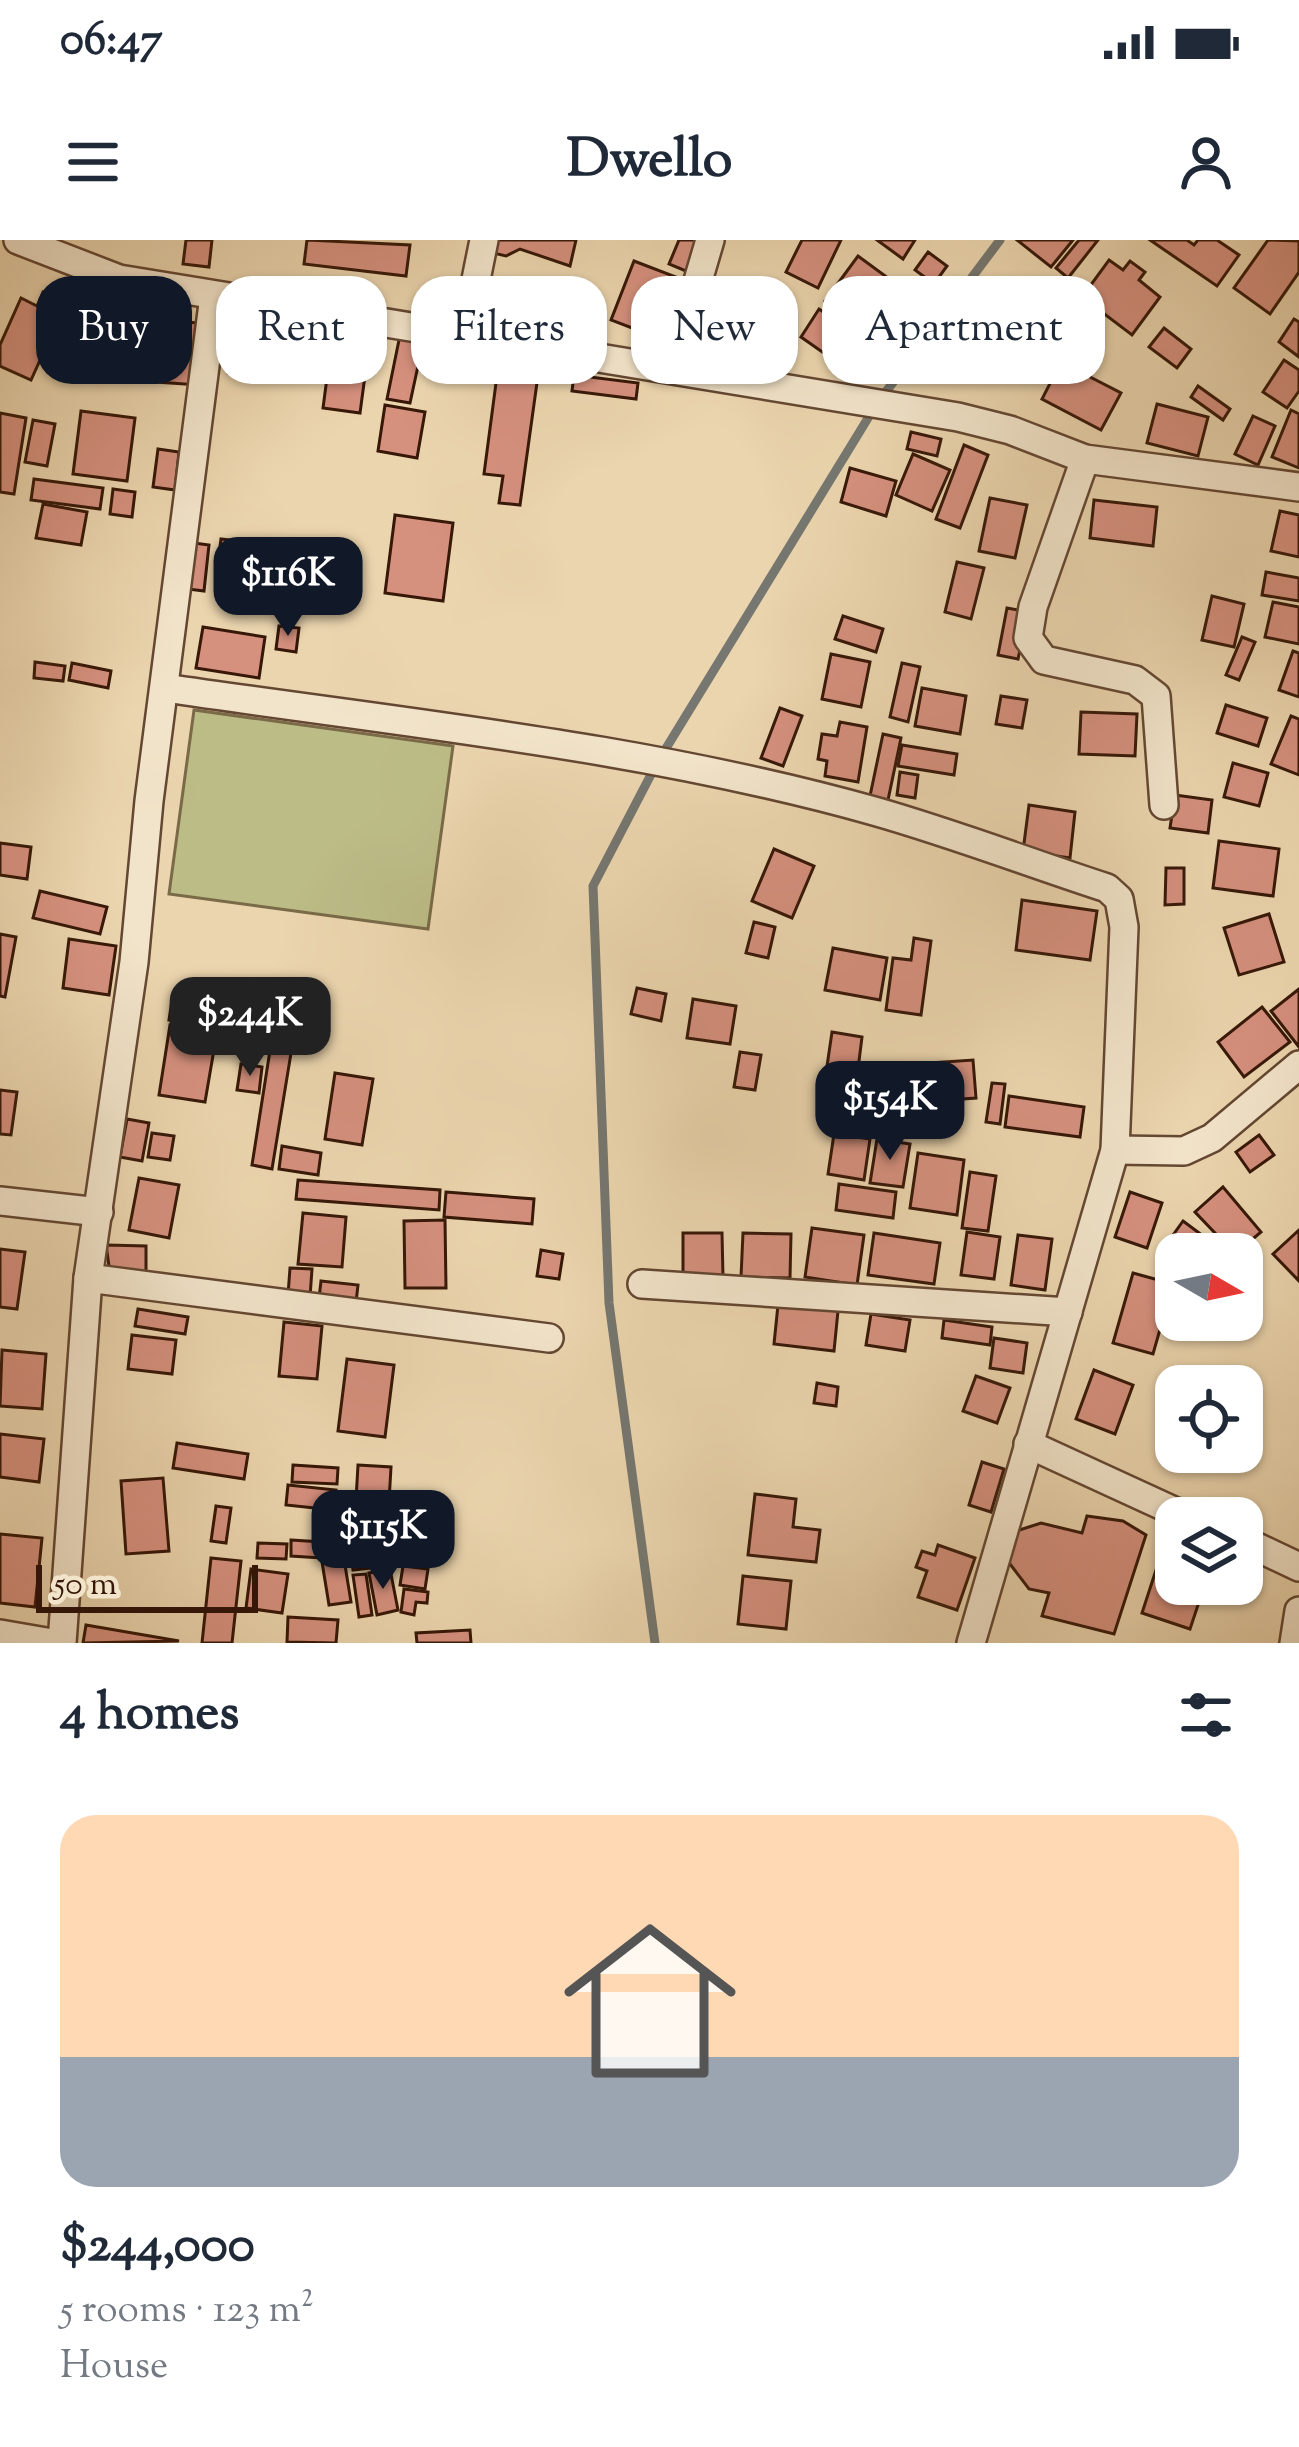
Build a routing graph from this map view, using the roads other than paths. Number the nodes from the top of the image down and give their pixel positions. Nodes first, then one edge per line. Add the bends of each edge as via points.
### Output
1 (18, 240) edge
2 (484, 240) edge
3 (710, 240) edge
4 (477, 276) edge
5 (699, 276) edge
6 (214, 296) junction
7 (411, 326) edge
8 (741, 384) edge
9 (1085, 459) junction
10 (1299, 487) edge
11 (165, 688) junction
12 (1164, 805) dead end
13 (1299, 1065) edge
14 (1115, 1150) junction
15 (0, 1201) edge
16 (99, 1212) junction
17 (88, 1278) junction
18 (641, 1284) dead end
19 (1068, 1312) junction
20 (549, 1338) dead end
21 (1028, 1444) junction
22 (1155, 1502) edge
23 (1263, 1550) edge
24 (1299, 1567) edge
25 (1299, 1611) edge
26 (0, 1634) edge
27 (52, 1643) edge
28 (62, 1643) edge
29 (970, 1643) edge
30 (1294, 1643) edge

1 - 6 street via 119,279
2 - 4 street
3 - 5 street
6 - 7 street
6 - 11 street
8 - 9 street via 958,417
9 - 10 street
9 - 12 street via 1028,638 1043,660 1135,680 1156,696
11 - 14 street via 563,745 746,781 874,811 1107,888 1119,899 1124,927
11 - 16 street
13 - 14 street via 1212,1138 1184,1151
14 - 19 street
15 - 16 street
16 - 17 street
17 - 20 street
17 - 28 street
18 - 19 street
19 - 21 street
21 - 22 street
21 - 29 street
23 - 24 street
25 - 30 street
26 - 27 street

